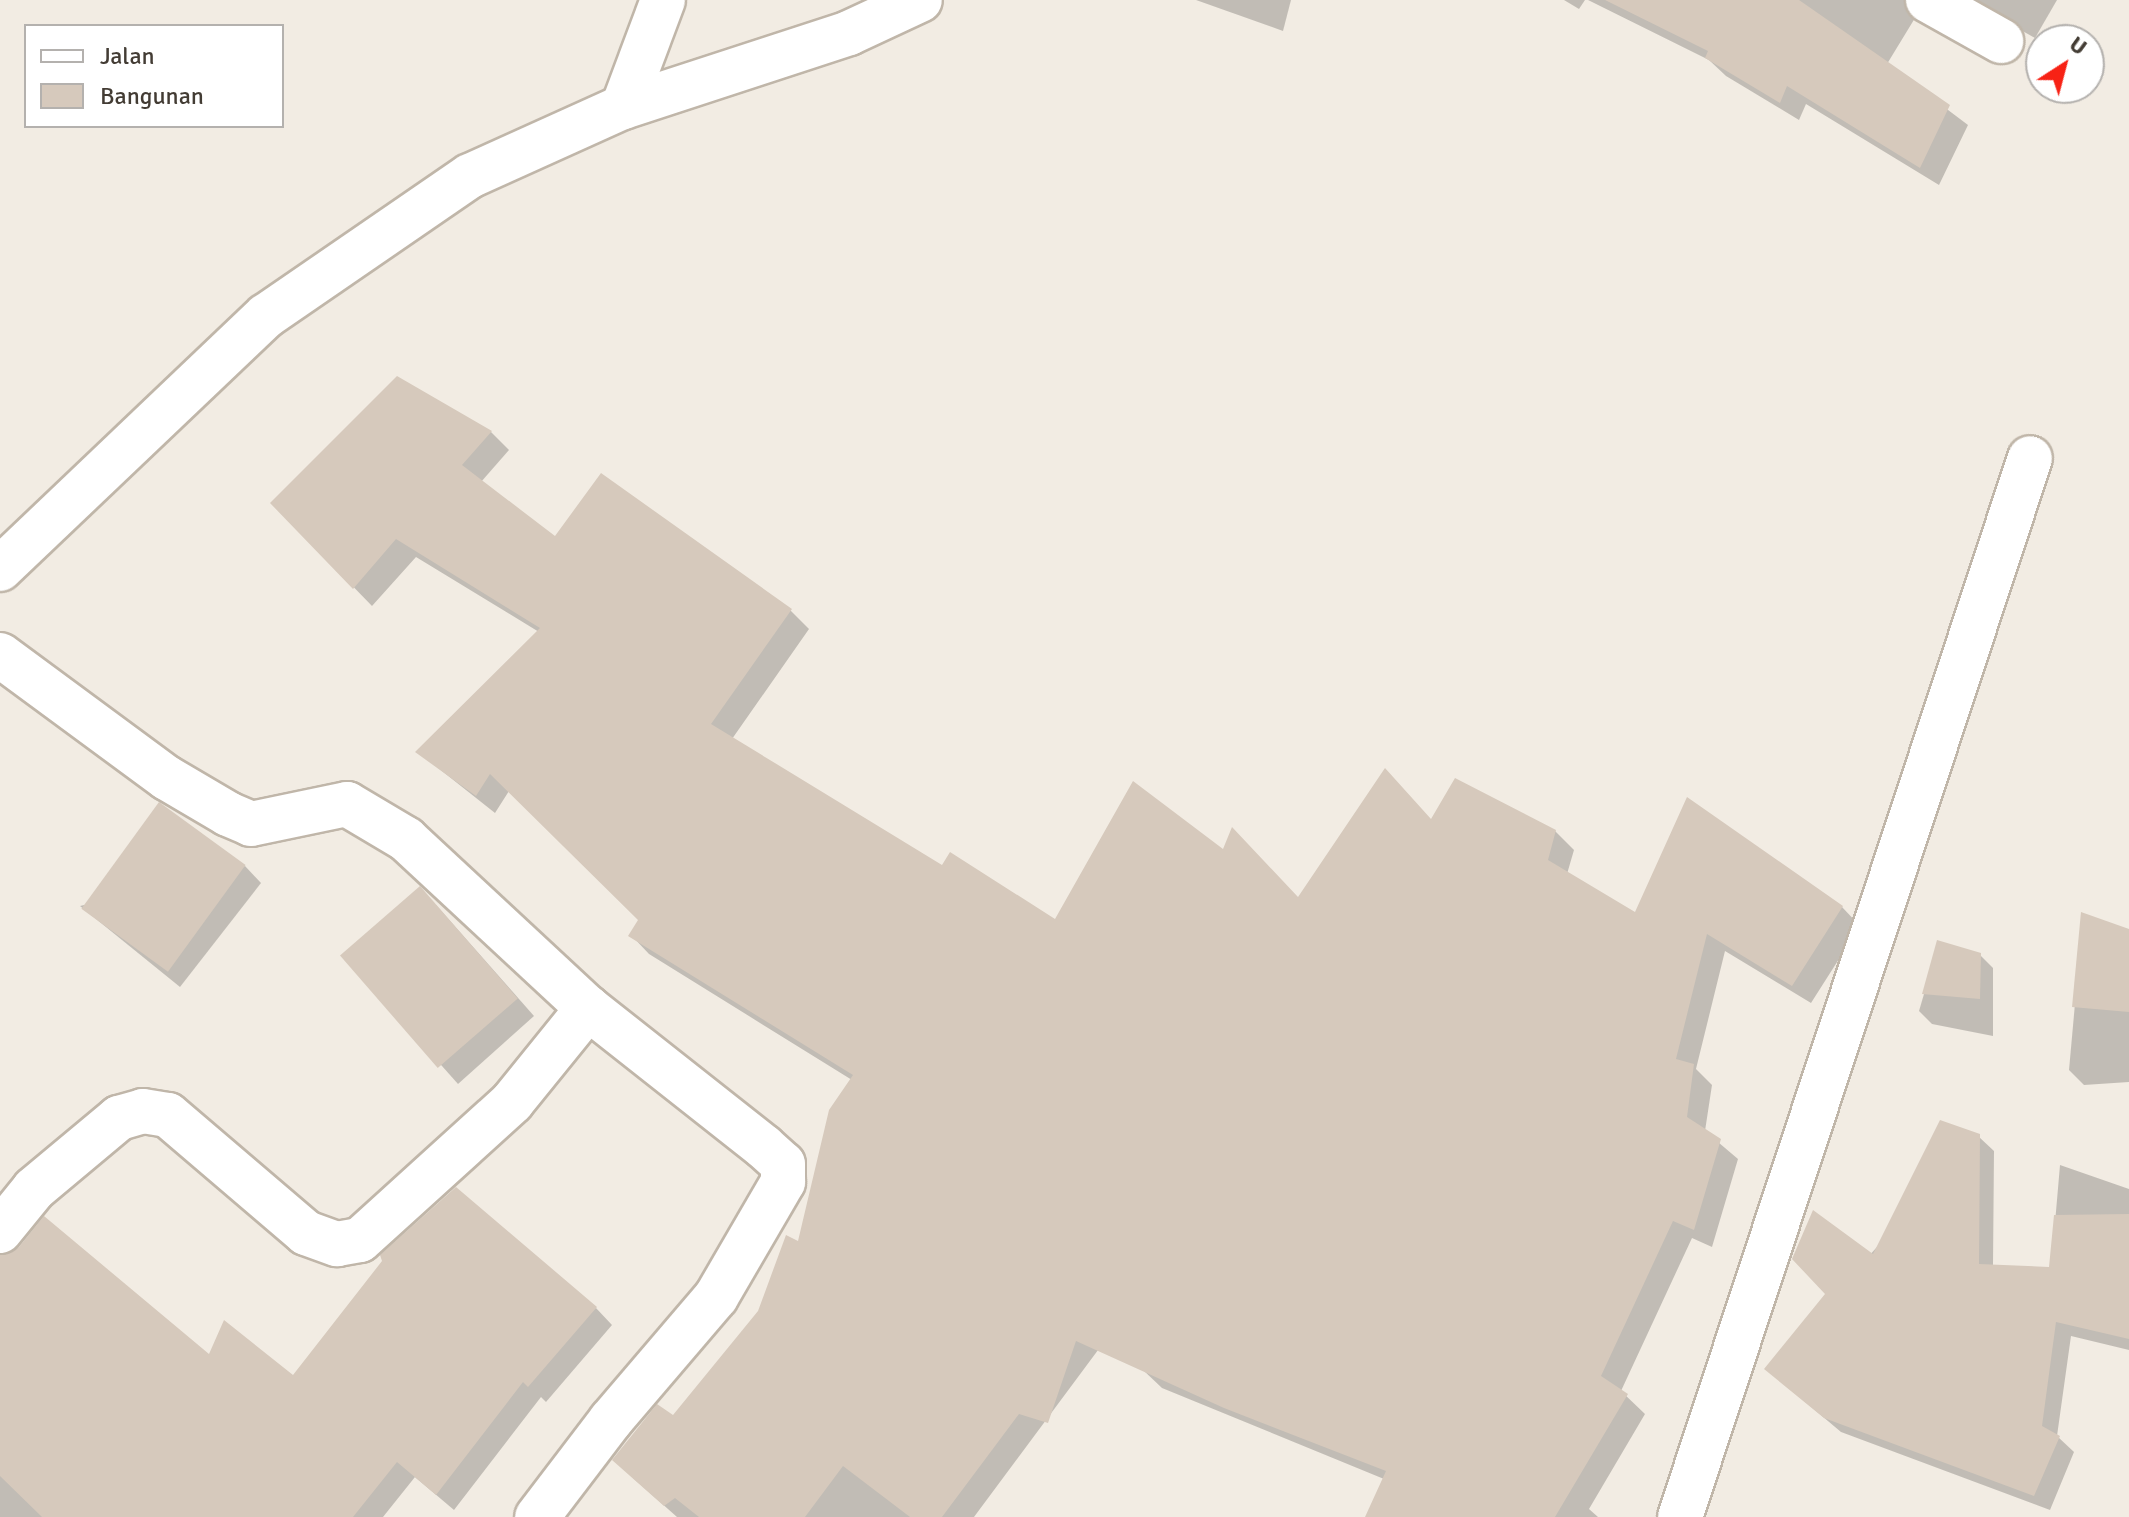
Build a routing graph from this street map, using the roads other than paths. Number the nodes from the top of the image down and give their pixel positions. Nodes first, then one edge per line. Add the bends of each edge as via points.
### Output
1 (663, 0) edge
2 (920, 0) edge
3 (1928, 0) edge
4 (2001, 41) dead end
5 (623, 107) junction
6 (2030, 458) dead end
7 (0, 569) edge
8 (0, 655) edge
9 (588, 1008) junction
10 (0, 1231) edge
11 (537, 1517) edge
12 (1680, 1517) edge

1 - 5 street
2 - 5 street via 849,33
3 - 4 street
5 - 7 street via 470,176 266,316
6 - 12 street
8 - 9 street via 167,778 228,814 251,824 347,804 406,839
9 - 10 street via 512,1102 360,1240 337,1244 306,1233 168,1115 143,1111 119,1118 34,1189
9 - 11 street via 764,1147 783,1164 783,1182 716,1297

